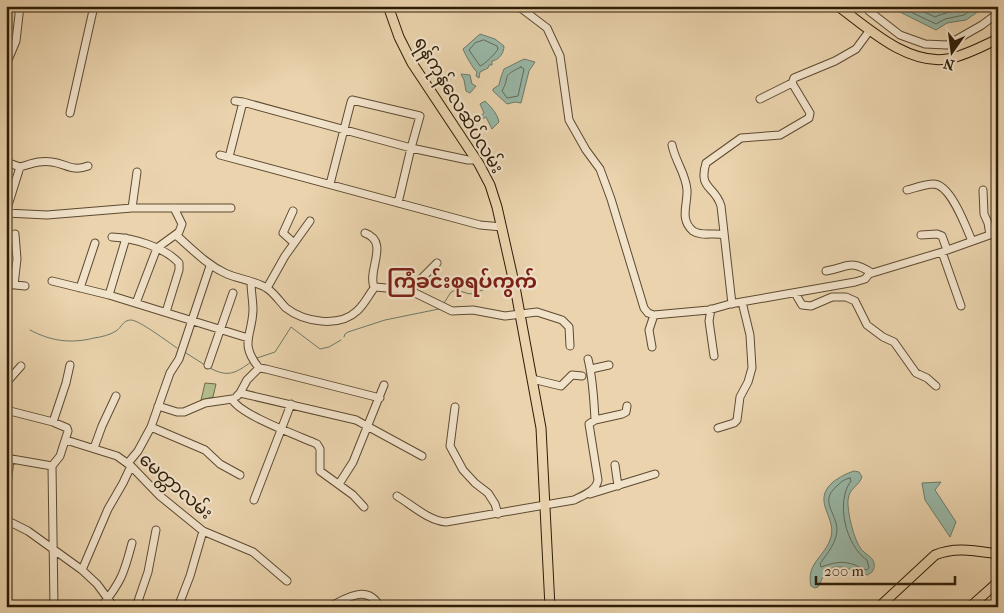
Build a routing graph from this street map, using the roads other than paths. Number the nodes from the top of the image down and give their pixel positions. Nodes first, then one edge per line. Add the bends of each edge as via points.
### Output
1 (20, 6) edge
2 (94, 6) edge
3 (388, 6) edge
4 (515, 6) edge
5 (838, 6) edge
6 (866, 6) edge
7 (998, 13) edge
8 (870, 30) junction
9 (998, 39) edge
10 (6, 64) edge
11 (792, 83) junction
12 (760, 99) dead end
13 (235, 100) dead end
14 (243, 102) junction
15 (70, 113) dead end
16 (344, 130) junction
17 (672, 145) dead end
18 (411, 148) junction
19 (220, 155) dead end
20 (229, 157) junction
21 (476, 160) junction
22 (6, 162) edge
23 (88, 166) dead end
24 (20, 167) junction
25 (137, 172) dead end
26 (330, 184) junction
27 (907, 190) dead end
28 (982, 190) dead end
29 (398, 203) junction
30 (132, 208) junction
31 (174, 208) junction
32 (231, 208) dead end
33 (293, 211) dead end
34 (6, 213) edge
35 (310, 221) dead end
36 (502, 227) junction
37 (998, 232) edge
38 (365, 233) dead end
39 (14, 234) dead end
40 (724, 235) junction
41 (921, 235) dead end
42 (990, 235) junction
43 (176, 236) junction
44 (112, 237) dead end
45 (126, 238) junction
46 (972, 241) junction
47 (294, 243) junction
48 (95, 244) dead end
49 (157, 248) junction
50 (945, 251) junction
51 (438, 263) dead end
52 (210, 266) junction
53 (826, 271) dead end
54 (872, 273) junction
55 (52, 280) dead end
56 (251, 282) junction
57 (10, 284) edge
58 (25, 286) dead end
59 (374, 287) junction
60 (80, 288) junction
61 (267, 288) junction
62 (409, 290) junction
63 (233, 293) dead end
64 (794, 293) junction
65 (109, 295) junction
66 (742, 302) junction
67 (136, 304) junction
68 (732, 304) junction
69 (961, 306) dead end
70 (711, 309) junction
71 (166, 312) junction
72 (520, 315) junction
73 (654, 315) junction
74 (191, 321) junction
75 (220, 329) junction
76 (248, 338) junction
77 (570, 346) dead end
78 (652, 347) dead end
79 (714, 356) dead end
80 (588, 359) dead end
81 (70, 365) dead end
82 (208, 365) dead end
83 (609, 365) dead end
84 (21, 366) dead end
85 (259, 368) junction
86 (591, 369) junction
87 (582, 376) dead end
88 (532, 379) junction
89 (6, 383) edge
90 (384, 385) dead end
91 (936, 386) dead end
92 (240, 393) junction
93 (116, 396) dead end
94 (380, 398) junction
95 (232, 399) junction
96 (291, 404) junction
97 (158, 406) junction
98 (454, 406) dead end
99 (627, 406) dead end
100 (6, 410) edge
101 (594, 420) junction
102 (53, 422) junction
103 (368, 426) junction
104 (151, 427) junction
105 (282, 428) junction
106 (718, 428) dead end
107 (66, 440) junction
108 (94, 448) junction
109 (422, 456) dead end
110 (8, 458) edge
111 (615, 464) dead end
112 (129, 465) junction
113 (52, 466) junction
114 (654, 474) dead end
115 (240, 475) dead end
116 (339, 484) junction
117 (618, 486) junction
118 (6, 495) edge
119 (397, 496) dead end
120 (580, 497) junction
121 (254, 500) dead end
122 (546, 505) junction
123 (364, 507) dead end
124 (498, 514) junction
125 (6, 520) edge
126 (156, 530) dead end
127 (203, 531) junction
128 (132, 543) dead end
129 (54, 550) junction
130 (979, 551) junction
131 (998, 554) edge
132 (998, 562) edge
133 (82, 570) junction
134 (287, 581) dead end
135 (998, 582) edge
136 (998, 595) edge
137 (108, 599) junction
138 (54, 607) edge
139 (101, 607) edge
140 (114, 607) edge
141 (136, 607) edge
142 (178, 607) edge
143 (328, 607) edge
144 (380, 607) edge
145 (550, 607) edge
146 (879, 607) edge
147 (970, 607) edge
148 (985, 607) edge

1 - 10 street via 16,41
2 - 15 street
3 - 21 main road, ရန်ကုန်လေဆိပ်လမ်း via 412,63
4 - 73 street via 547,28 560,56 569,120 600,169 644,308
5 - 8 main road
6 - 7 street via 900,35 925,44 947,45
8 - 9 main road via 898,48 937,60 964,54
8 - 11 street via 856,49 794,78
11 - 12 street
11 - 40 street via 810,113 809,118 780,135 741,138 706,163 703,179 720,202
13 - 14 street
14 - 16 street
14 - 20 street
16 - 18 street
16 - 18 street via 352,100 420,116
16 - 26 street
17 - 40 street via 686,184 684,216 687,223 694,232
18 - 21 street
18 - 29 street
19 - 20 street
20 - 26 street
21 - 36 main road, ရန်ကုန်လေဆိပ်လမ်း via 490,185
22 - 24 street
23 - 24 street via 77,170 42,161
24 - 34 street
25 - 30 street
26 - 29 street
27 - 46 street via 936,184 944,188 962,216
28 - 42 street
29 - 36 street via 480,225
30 - 31 street
30 - 34 street via 47,215
31 - 32 street
31 - 43 street via 182,224
33 - 47 street via 283,233
35 - 47 street
36 - 72 main road, ရန်ကုန်လေဆိပ်လမ်း
37 - 42 street
38 - 59 street via 376,241
39 - 57 street via 18,259
40 - 68 street
41 - 50 street via 942,236
42 - 46 street
43 - 49 street
43 - 52 street
44 - 45 street
45 - 49 street
45 - 65 street
46 - 50 street
47 - 61 street
48 - 60 street
49 - 67 street
49 - 71 street via 180,265
50 - 54 street
50 - 69 street
51 - 62 street
52 - 56 street
52 - 74 street
53 - 54 street via 849,264 860,265
54 - 64 street via 855,282
55 - 60 street
56 - 61 street
56 - 76 street via 253,309
57 - 58 street
59 - 61 street via 356,313 329,321 304,318 286,308
59 - 62 street
60 - 65 street
62 - 72 street via 452,311
63 - 75 street
64 - 66 street
64 - 91 street via 802,305 811,306 832,297 855,301 867,325 894,342 916,373
65 - 67 street
66 - 68 street
66 - 106 street via 750,334 752,368 740,397 737,420
67 - 71 street
68 - 70 street
70 - 73 street
70 - 79 street via 709,321
71 - 74 street
72 - 77 street via 537,312 562,320 569,327
72 - 88 main road, ရန်ကုန်လေဆိပ်လမ်း
73 - 78 street via 649,330
74 - 75 street
74 - 97 street via 179,359 170,373
75 - 76 street
75 - 82 street
76 - 85 street via 251,358
80 - 86 street
81 - 102 street
83 - 86 street
84 - 89 street
85 - 92 street
85 - 94 street
86 - 101 street
87 - 88 street via 572,375 561,386
88 - 122 main road, ရန်ကုန်လေဆိပ်လမ်း via 541,428
90 - 94 street
92 - 95 street
92 - 96 street
93 - 108 street
94 - 103 street
95 - 97 street via 205,403 184,412
95 - 105 street via 235,405 251,415
96 - 103 street
96 - 105 street
97 - 104 street
98 - 124 street via 450,446 463,470 488,493
99 - 101 street via 622,414
100 - 102 street
101 - 120 street via 590,424 597,486
102 - 107 street via 67,428
103 - 109 street
103 - 116 street via 353,462
104 - 112 street
104 - 115 street via 205,450 220,464
105 - 116 street via 317,444 320,471
105 - 121 street
107 - 108 street, မေတ္တာလမ်း
107 - 113 street
108 - 112 street, မေတ္တာလမ်း via 117,456
110 - 113 street
110 - 118 street
111 - 117 street
112 - 127 street, မေတ္တာလမ်း via 160,496
112 - 133 street
113 - 129 street
114 - 117 street
116 - 123 street
117 - 120 street
119 - 124 street via 439,522
120 - 122 street
122 - 124 street
122 - 145 main road, ရန်ကုန်လေဆိပ်လမ်း
125 - 129 street
126 - 141 street via 148,572
127 - 134 street, မေတ္တာလမ်း via 253,552
127 - 142 street
128 - 137 street via 125,572
129 - 133 street
129 - 138 street
130 - 131 main road
130 - 132 main road
130 - 146 main road via 956,550 935,555
133 - 137 street
135 - 147 main road
136 - 148 main road
137 - 139 street
137 - 140 street
143 - 144 street via 362,593 371,595

